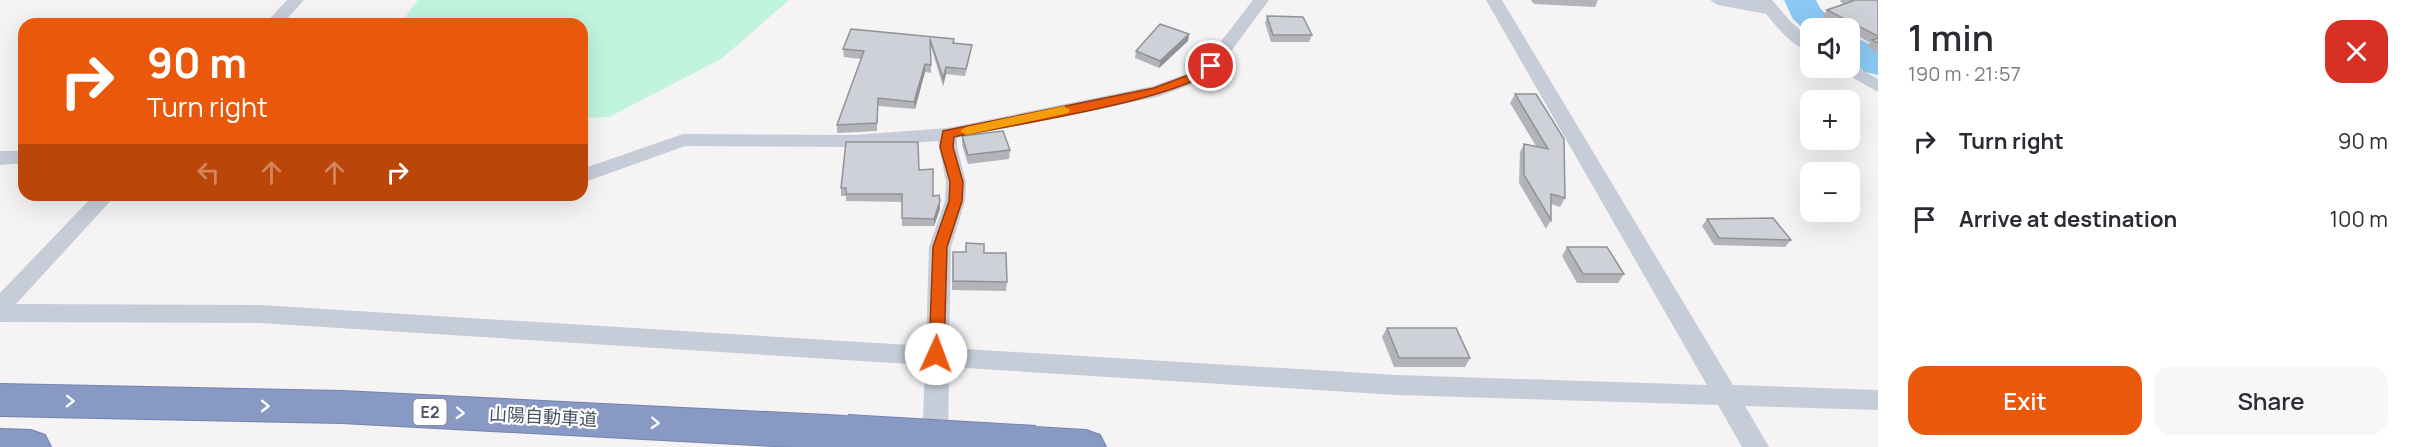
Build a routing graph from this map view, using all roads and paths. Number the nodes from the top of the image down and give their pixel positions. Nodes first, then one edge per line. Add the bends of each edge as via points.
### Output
1 (296, 0) edge
2 (1261, 0) edge
3 (1494, 0) edge
4 (1718, 0) edge
5 (1766, 5) edge
6 (279, 18) edge
7 (1800, 37) edge
8 (1860, 76) edge
9 (1878, 86) edge
10 (948, 134) junction
11 (18, 157) edge
12 (0, 158) edge
13 (588, 174) edge
14 (100, 201) edge
15 (0, 307) edge
16 (0, 313) edge
17 (936, 354) junction
18 (1727, 396) junction
19 (6, 400) edge
20 (1878, 400) edge
21 (0, 446) edge
22 (31, 447) edge
23 (935, 447) edge
24 (1086, 447) edge
25 (1756, 447) edge

1 - 6 street
2 - 10 street via 1211,66 1198,76 1157,91
3 - 18 street
4 - 5 street
5 - 7 street
8 - 9 street
10 - 13 street via 854,141 683,140
10 - 17 street via 946,147 956,182 956,201 940,247
11 - 12 street
14 - 15 street
16 - 17 street via 260,314
17 - 18 street via 1397,384
17 - 23 street
18 - 20 street
18 - 25 street
19 -> 24 highway, 山陽自動車道 / E2, bridge via 342,407
21 - 22 highway

